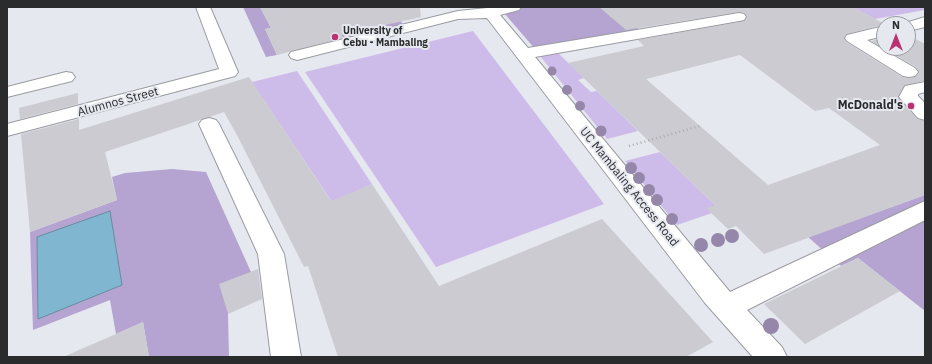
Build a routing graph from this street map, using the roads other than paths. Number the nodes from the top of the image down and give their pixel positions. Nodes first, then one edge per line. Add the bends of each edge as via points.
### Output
1 (203, 7) edge
2 (514, 7) edge
3 (453, 11) edge
4 (491, 13) junction
5 (739, 17) dead end
6 (876, 33) edge
7 (876, 52) edge
8 (522, 54) junction
9 (297, 55) dead end
10 (883, 56) edge
11 (909, 72) dead end
12 (66, 77) dead end
13 (925, 87) edge
14 (7, 92) edge
15 (925, 114) edge
16 (209, 124) dead end
17 (7, 130) edge
18 (925, 210) edge
19 (726, 307) junction
20 (286, 357) edge
21 (772, 357) edge

1 - 17 street, Alumnos Street via 229,72
2 - 4 street
3 - 4 street
3 - 9 street
4 - 8 street, UC Mambaling Access Road
5 - 8 street
6 - 7 street via 853,38
8 - 19 street, UC Mambaling Access Road
10 - 11 street
12 - 14 street
13 - 15 street via 911,90 908,97
16 - 20 street via 271,254
18 - 19 street
19 - 21 street, UC Mambaling Access Road

